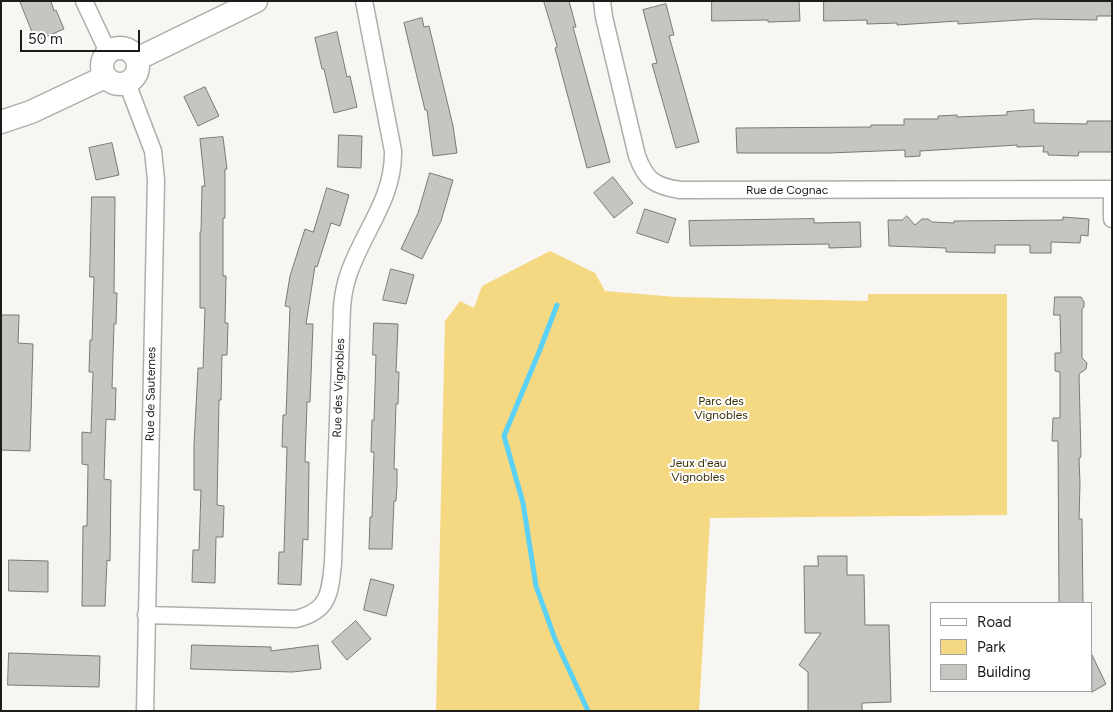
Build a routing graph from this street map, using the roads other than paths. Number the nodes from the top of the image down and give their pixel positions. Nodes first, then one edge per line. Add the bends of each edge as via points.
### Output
1 (84, 1) edge
2 (256, 1) edge
3 (364, 1) edge
4 (602, 1) edge
5 (108, 52) junction
6 (136, 59) junction
7 (105, 77) junction
8 (127, 83) junction
9 (1, 122) edge
10 (1112, 189) edge
11 (1112, 219) edge
12 (146, 615) junction
13 (145, 711) edge

1 - 5 street
2 - 6 street
3 - 12 street, Rue des Vignobles via 393,151 393,166 391,180 344,288 333,563 329,593 318,610 296,619
4 - 10 street, Rue de Cognac via 637,156 651,181 666,188
5 - 6 street via 124,48
5 - 7 street via 102,64
6 - 8 street via 137,73
7 - 8 street via 115,84
7 - 9 street via 31,112
8 - 12 street, Rue de Sauternes via 153,151 156,180
10 - 11 street
12 - 13 street, Rue de Sauternes

